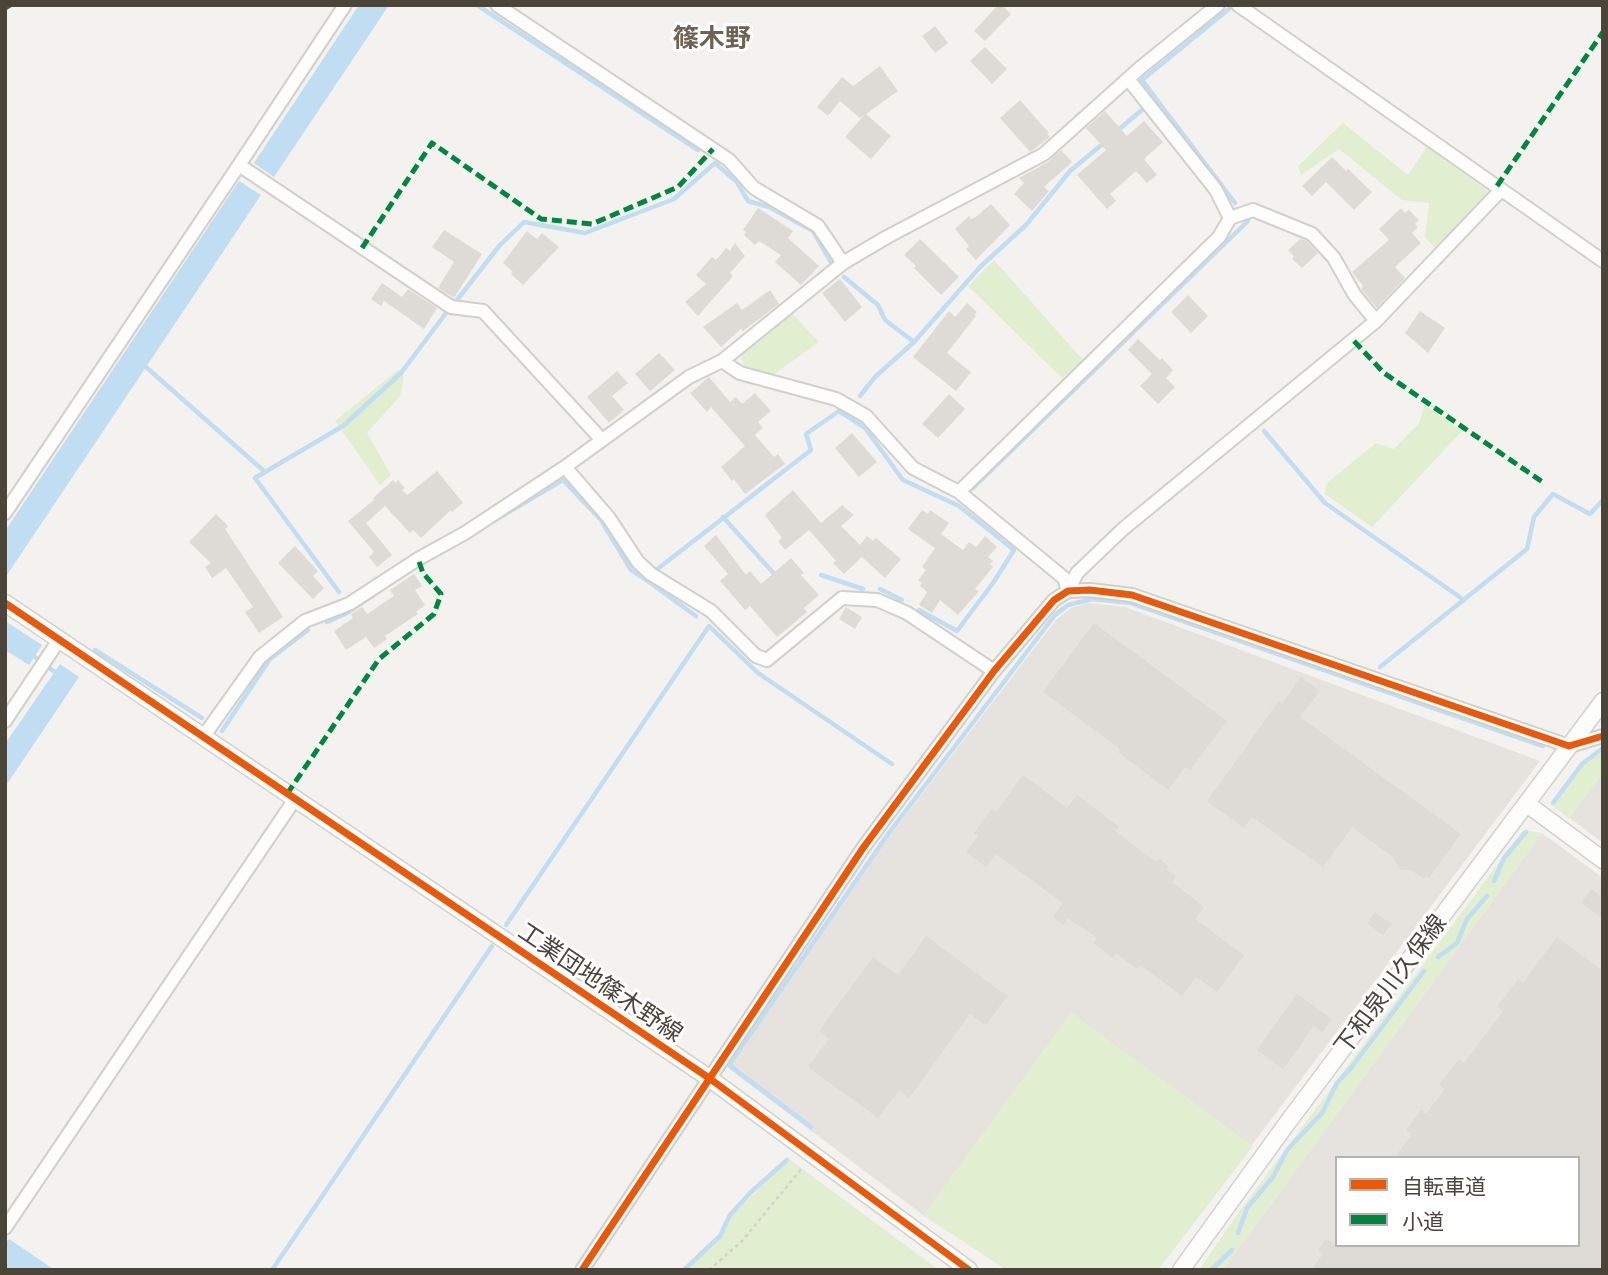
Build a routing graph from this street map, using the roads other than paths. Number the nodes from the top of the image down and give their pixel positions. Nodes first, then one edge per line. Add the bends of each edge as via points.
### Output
1 (345, 5) edge
2 (497, 5) edge
3 (1219, 5) edge
4 (1238, 5) edge
5 (1129, 80) junction
6 (239, 165) junction
7 (1501, 190) junction
8 (1230, 218) junction
9 (1603, 261) edge
10 (844, 263) junction
11 (1376, 321) junction
12 (722, 361) junction
13 (602, 440) junction
14 (565, 467) junction
15 (959, 492) junction
16 (5, 513) edge
17 (1068, 591) junction
18 (5, 603) edge
19 (59, 640) junction
20 (994, 671) junction
21 (1603, 701) edge
22 (5, 721) edge
23 (1603, 736) edge
24 (203, 737) junction
25 (1569, 746) junction
26 (295, 799) junction
27 (1527, 804) junction
28 (1603, 860) edge
29 (709, 1078) junction
30 (5, 1228) edge
31 (582, 1270) edge
32 (969, 1270) edge
33 (1181, 1270) edge

1 - 6 street
2 - 10 street via 729,160 754,188 818,226
3 - 5 street
4 - 7 street
5 - 8 street via 1216,190
5 - 10 street via 1044,154
6 - 13 street via 451,307 483,312
6 - 16 street
7 - 9 street
7 - 11 street
8 - 11 street via 1253,210 1312,233
8 - 15 street via 1219,237
10 - 12 street
11 - 17 street via 1123,529 1077,573
12 - 13 street via 689,377
12 - 15 street via 740,373 836,399 866,415 913,468
13 - 14 street
14 - 20 street via 651,575 711,611 757,656 767,660 842,598 877,600 906,612
14 - 24 street via 349,604 305,621 260,657
15 - 17 street via 1064,578
17 - 20 street via 1054,600
17 - 25 street via 1132,595
18 - 19 street, 工業団地篠木野線
19 - 22 street
19 - 24 street, 工業団地篠木野線
20 - 29 street via 863,848
21 - 25 street, 下和泉川久保線
23 - 25 street
24 - 26 street, 工業団地篠木野線
25 - 27 street, 下和泉川久保線
26 - 29 street, 工業団地篠木野線
26 - 30 street
27 - 28 street
27 - 33 street, 下和泉川久保線
29 - 31 street
29 - 32 street, 工業団地篠木野線

